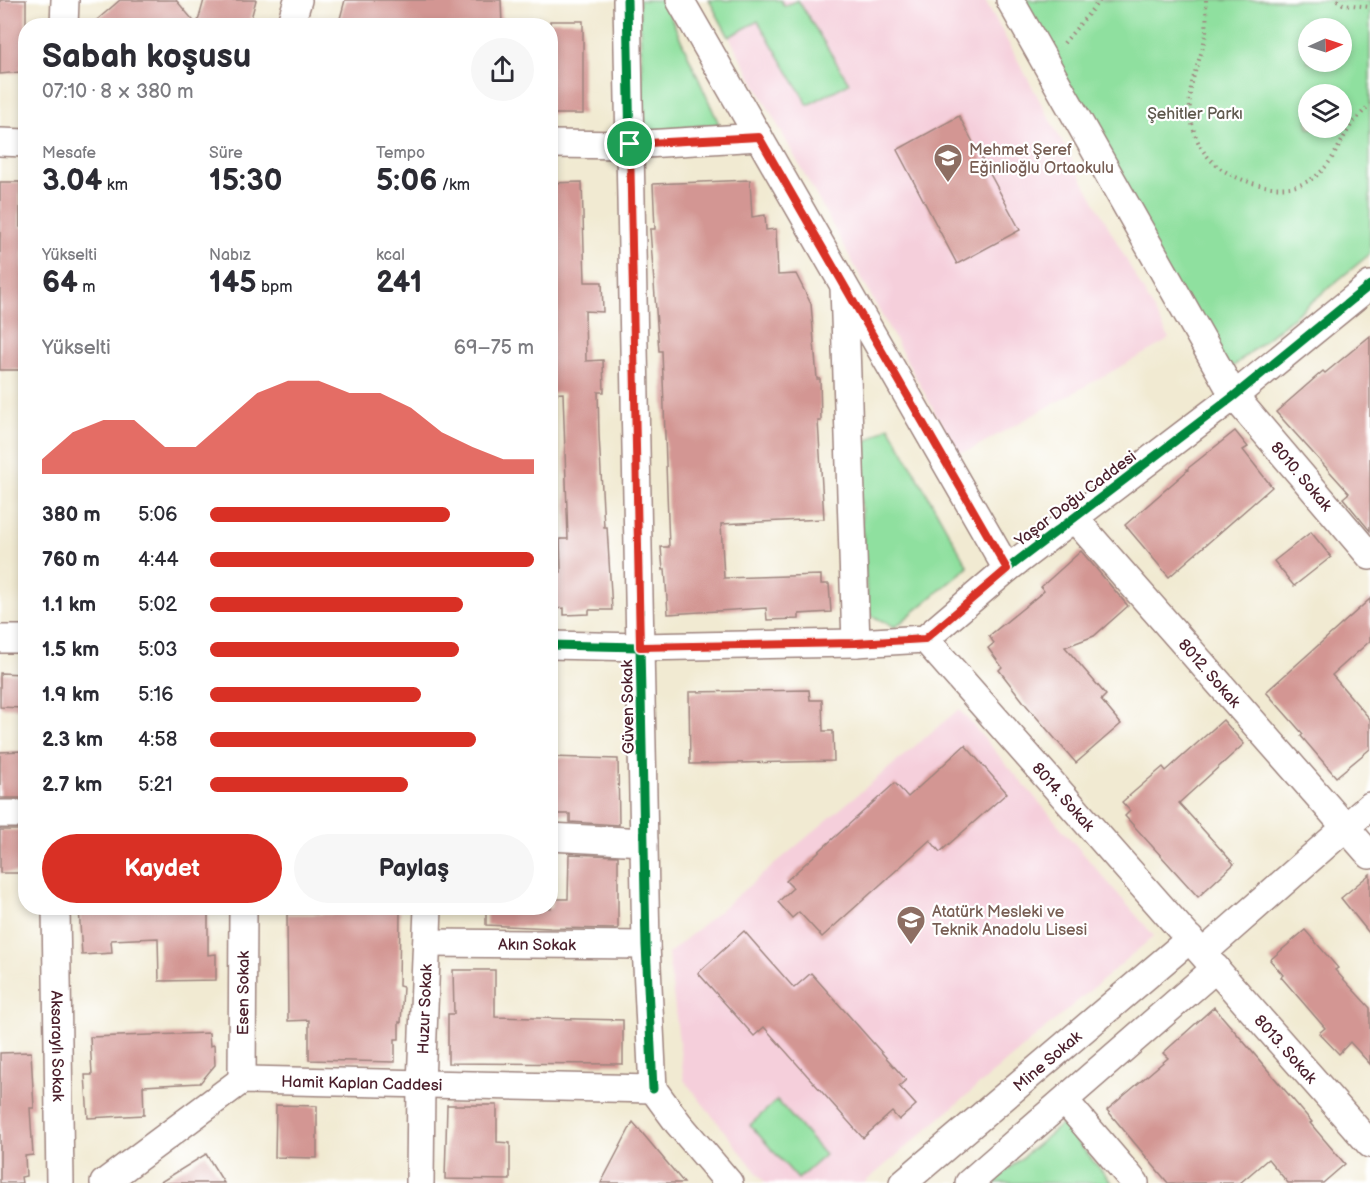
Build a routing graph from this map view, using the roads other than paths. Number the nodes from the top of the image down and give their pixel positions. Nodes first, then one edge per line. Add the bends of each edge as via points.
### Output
1 (65, 0) edge
2 (298, 0) edge
3 (627, 0) edge
4 (680, 0) edge
5 (1010, 0) edge
6 (64, 18) edge
7 (292, 18) edge
8 (759, 137) junction
9 (0, 142) edge
10 (18, 143) edge
11 (558, 144) edge
12 (630, 144) junction
13 (844, 283) junction
14 (1370, 285) edge
15 (1234, 396) junction
16 (1074, 518) junction
17 (1370, 556) edge
18 (1007, 569) junction
19 (0, 639) edge
20 (18, 639) edge
21 (925, 639) junction
22 (856, 643) junction
23 (558, 645) edge
24 (640, 647) junction
25 (1370, 806) edge
26 (0, 814) edge
27 (18, 814) edge
28 (1345, 826) junction
29 (558, 837) edge
30 (644, 842) junction
31 (1370, 855) edge
32 (56, 915) edge
33 (243, 915) edge
34 (428, 915) edge
35 (427, 943) junction
36 (646, 945) junction
37 (1203, 953) junction
38 (242, 1080) junction
39 (421, 1083) junction
40 (653, 1089) junction
41 (1065, 1101) junction
42 (1370, 1144) edge
43 (60, 1183) edge
44 (105, 1183) edge
45 (420, 1183) edge
46 (729, 1183) edge
47 (903, 1183) edge
48 (969, 1183) edge
49 (1135, 1183) edge

1 - 6 street
2 - 7 street
3 - 12 street, Güven Sokak
4 - 8 street
5 - 15 street, 8010. Sokak
8 - 12 street
8 - 13 street
9 - 10 street
11 - 12 street
12 - 24 street, Güven Sokak
13 - 18 street
13 - 22 street
14 - 15 street, Yaşar Doğu Caddesi
15 - 16 street, Yaşar Doğu Caddesi
15 - 17 street, 8010. Sokak
16 - 18 street, Yaşar Doğu Caddesi
16 - 28 street, 8012. Sokak
18 - 21 street, Yaşar Doğu Caddesi
19 - 20 street
21 - 22 street
21 - 37 street, 8014. Sokak
22 - 24 street
23 - 24 street
24 - 30 street, Güven Sokak
25 - 28 street
26 - 27 street
28 - 31 street, 8012. Sokak
28 - 37 street
29 - 30 street
30 - 36 street, Güven Sokak
32 - 43 street, Aksaraylı Sokak
33 - 38 street, Esen Sokak
34 - 35 street, Huzur Sokak
35 - 36 street, Akın Sokak
35 - 39 street, Huzur Sokak
36 - 40 street, Güven Sokak
37 - 41 street
37 - 42 street, 8013. Sokak
37 - 47 street, Mine Sokak
38 - 39 street, Hamit Kaplan Caddesi
38 - 44 street
39 - 40 street, Hamit Kaplan Caddesi
39 - 45 street, Huzur Sokak
40 - 46 street
41 - 48 street
41 - 49 street

